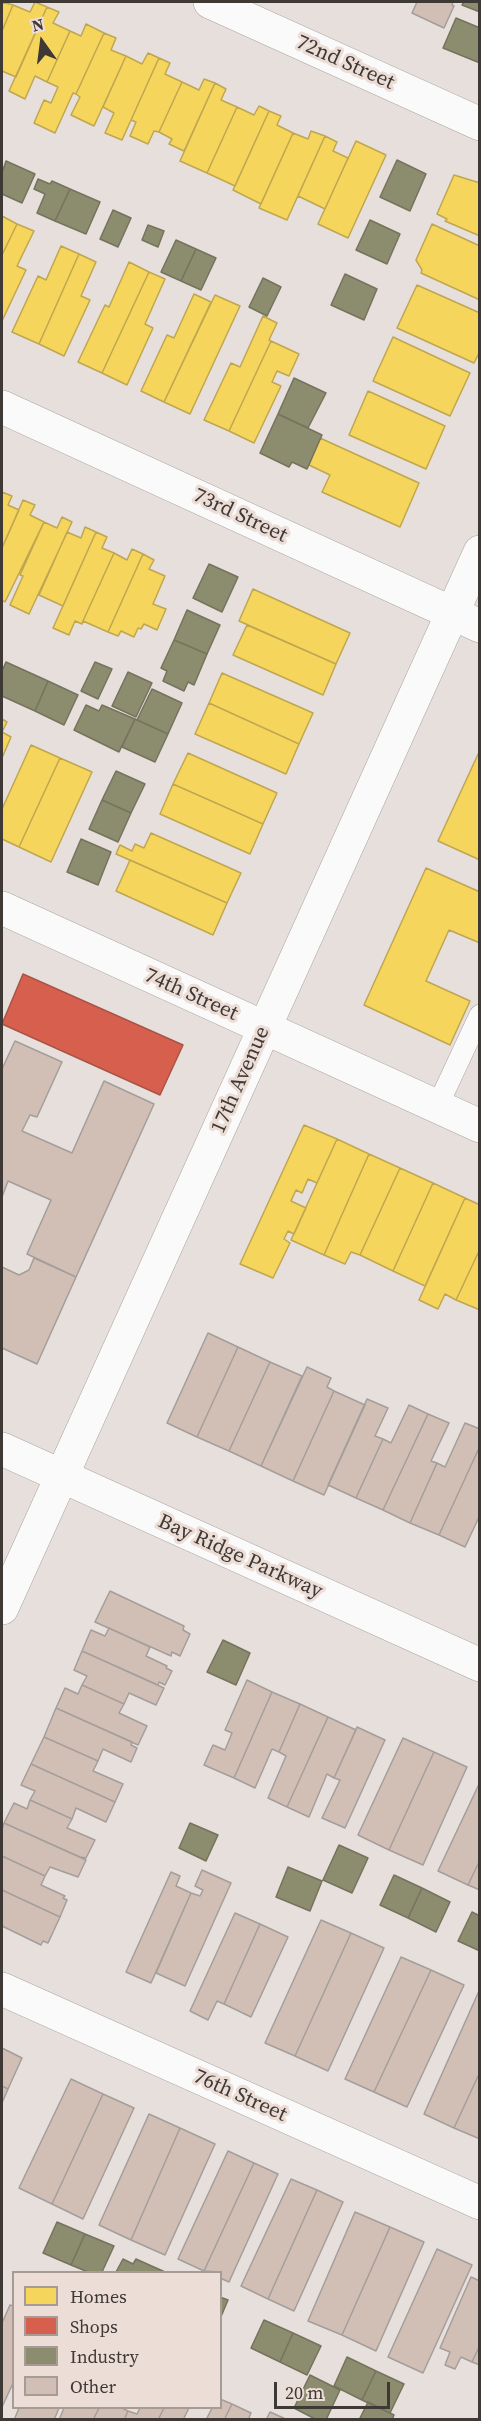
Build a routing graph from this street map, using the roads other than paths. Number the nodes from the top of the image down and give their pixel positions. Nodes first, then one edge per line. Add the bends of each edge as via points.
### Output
1 (210, 2) edge
2 (480, 124) edge
3 (2, 407) edge
4 (480, 552) edge
5 (466, 619) edge
6 (2, 908) edge
7 (480, 1014) edge
8 (264, 1028) junction
9 (437, 1107) junction
10 (480, 1126) edge
11 (2, 1449) edge
12 (61, 1476) junction
13 (2, 1608) edge
14 (480, 1665) edge
15 (2, 1989) edge
16 (480, 2203) edge

1 - 2 street, 72nd Street
3 - 5 street, 73rd Street
4 - 5 street, 17th Avenue
5 - 8 street, 17th Avenue
6 - 8 street, 74th Street
7 - 9 lane
8 - 9 street, 74th Street
8 - 12 street, 17th Avenue
9 - 10 street, 74th Street
11 - 12 street, Bay Ridge Parkway
12 - 13 street, 17th Avenue
12 - 14 street, Bay Ridge Parkway
15 - 16 street, 76th Street

